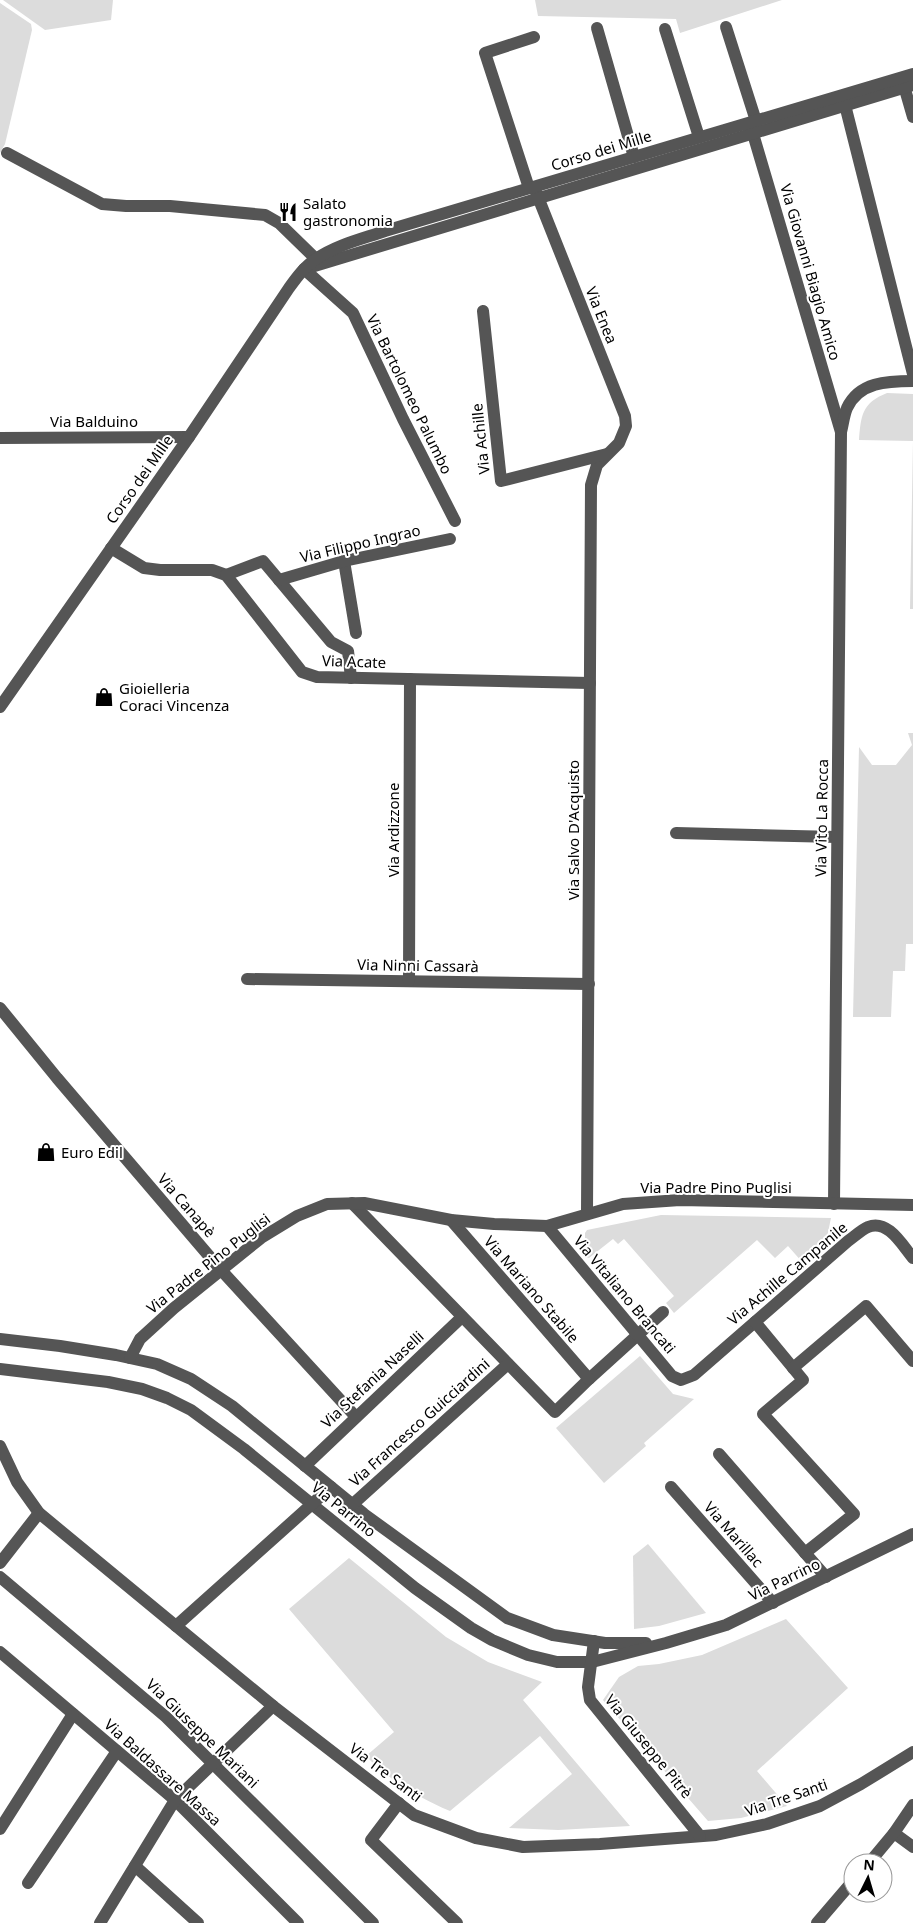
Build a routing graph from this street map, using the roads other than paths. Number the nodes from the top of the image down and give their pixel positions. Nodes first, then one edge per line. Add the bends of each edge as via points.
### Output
1 (726, 27) dead end
2 (597, 28) dead end
3 (665, 29) dead end
4 (534, 37) dead end
5 (908, 81) edge
6 (844, 100) junction
7 (913, 117) edge
8 (753, 125) junction
9 (699, 137) junction
10 (7, 153) dead end
11 (634, 157) junction
12 (534, 191) junction
13 (316, 259) junction
14 (304, 269) junction
15 (483, 311) dead end
16 (913, 374) edge
17 (913, 381) edge
18 (841, 432) junction
19 (189, 437) junction
20 (0, 438) edge
21 (610, 453) junction
22 (455, 521) dead end
23 (450, 539) dead end
24 (111, 548) junction
25 (344, 561) junction
26 (226, 575) junction
27 (279, 580) junction
28 (356, 633) dead end
29 (351, 678) junction
30 (410, 679) junction
31 (590, 683) junction
32 (0, 706) edge
33 (676, 833) dead end
34 (837, 837) junction
35 (248, 979) dead end
36 (409, 981) junction
37 (589, 984) junction
38 (0, 1008) edge
39 (352, 1203) junction
40 (834, 1204) junction
41 (913, 1205) edge
42 (587, 1214) junction
43 (451, 1220) junction
44 (547, 1226) junction
45 (913, 1258) edge
46 (221, 1270) junction
47 (662, 1312) dead end
48 (462, 1317) junction
49 (754, 1322) junction
50 (638, 1335) junction
51 (0, 1339) edge
52 (130, 1358) junction
53 (913, 1361) edge
54 (508, 1364) junction
55 (793, 1368) junction
56 (0, 1369) edge
57 (588, 1378) junction
58 (682, 1380) joint
59 (356, 1417) junction
60 (0, 1446) edge
61 (719, 1454) dead end
62 (305, 1466) junction
63 (331, 1487) junction
64 (671, 1487) dead end
65 (312, 1504) junction
66 (353, 1504) junction
67 (39, 1513) junction
68 (913, 1534) edge
69 (805, 1553) junction
70 (0, 1563) edge
71 (0, 1576) edge
72 (826, 1577) junction
73 (773, 1603) junction
74 (176, 1626) junction
75 (594, 1641) junction
76 (666, 1643) junction
77 (0, 1652) edge
78 (592, 1662) junction
79 (273, 1706) junction
80 (73, 1714) junction
81 (117, 1751) junction
82 (913, 1752) edge
83 (213, 1764) junction
84 (175, 1800) junction
85 (399, 1803) junction
86 (913, 1805) edge
87 (0, 1829) edge
88 (894, 1834) junction
89 (700, 1836) junction
90 (913, 1847) edge
91 (878, 1853) edge
92 (135, 1866) junction
93 (28, 1883) dead end
94 (843, 1894) edge
95 (824, 1920) edge
96 (100, 1923) edge
97 (198, 1923) edge
98 (298, 1923) edge
99 (374, 1923) edge
100 (457, 1923) edge

1 - 8 street, Via Giovanni Biagio Amico
2 - 11 street
3 - 9 street
4 - 12 street, Via Enea via 485,53
5 - 6 street, Corso dei Mille
5 - 7 street
6 - 8 street, Corso dei Mille
6 - 16 street
8 - 9 street, Corso dei Mille
8 - 12 street, Corso dei Mille
8 - 18 street, Via Giovanni Biagio Amico
9 - 11 street, Corso dei Mille
10 - 13 street via 102,204 170,206 265,215
11 - 12 street, Corso dei Mille
12 - 13 street, Corso dei Mille via 386,231 336,248
12 - 14 street, Corso dei Mille via 362,253
12 - 21 street, Via Enea via 625,416 626,426 619,443
13 - 14 street, Corso dei Mille
14 - 19 street, Corso dei Mille
14 - 22 street, Via Bartolomeo Palumbo via 353,313
15 - 21 street, Via Achille via 501,481
17 - 18 street via 869,386 856,394 847,409
18 - 34 street, Via Vito La Rocca
19 - 20 street, Via Balduino
19 - 24 street, Corso dei Mille
21 - 31 street, Via Salvo D'Acquisto via 597,465 592,485
23 - 25 street, Via Filippo Ingrao
24 - 26 street via 144,568 212,570
24 - 32 street, Corso dei Mille
25 - 27 street, Via Filippo Ingrao
25 - 28 street
26 - 27 street via 263,561
26 - 29 street, Via Acate via 302,672 317,677
27 - 29 street via 331,642 348,651
29 - 30 street, Via Acate
30 - 31 street, Via Acate
30 - 36 street, Via Ardizzone
31 - 37 street, Via Salvo D'Acquisto
33 - 34 street
34 - 40 street, Via Vito La Rocca
35 - 36 street, Via Ninni Cassarà
36 - 37 street, Via Ninni Cassarà
37 - 42 street, Via Salvo D'Acquisto
38 - 46 street, Via Canapè
39 - 43 street, Via Padre Pino Puglisi
39 - 46 street, Via Padre Pino Puglisi via 327,1204 297,1216 261,1238
39 - 48 street
40 - 41 street, Via Padre Pino Puglisi
40 - 42 street, Via Padre Pino Puglisi via 680,1200 623,1204
42 - 44 street, Via Padre Pino Puglisi
43 - 44 street, Via Padre Pino Puglisi
43 - 57 street, Via Mariano Stabile
44 - 50 street, Via Vitaliano Brancati
45 - 49 street, Via Achille Campanile via 888,1229 879,1225 867,1228
46 - 52 street, Via Padre Pino Puglisi via 140,1338
46 - 59 street, Via Canapè
47 - 50 street
48 - 54 street
48 - 59 street, Via Stefania Naselli
49 - 55 street
49 - 58 street, Via Achille Campanile via 694,1375
50 - 57 street
50 - 58 street, Via Vitaliano Brancati via 672,1376
51 - 52 street, Via Parrino
52 - 62 street, Via Parrino via 157,1364 191,1378 232,1406
53 - 55 street via 866,1306
54 - 57 street via 555,1412
54 - 66 street, Via Francesco Guicciardini
55 - 69 street via 803,1380 763,1414 854,1514
56 - 65 street, Via Parrino via 108,1382 167,1398 191,1410
59 - 62 street, Via Stefania Naselli
60 - 67 street, Via Tre Santi via 17,1482
61 - 69 street
62 - 63 street, Via Parrino
63 - 65 street
63 - 66 street, Via Parrino
64 - 73 street, Via Marillac
65 - 74 street
65 - 78 street, Via Parrino via 414,1588 492,1640 528,1655 557,1662
66 - 75 street, Via Parrino via 507,1618 553,1635
67 - 70 street
67 - 74 street, Via Tre Santi
68 - 72 street, Via Parrino
69 - 72 street
71 - 83 street, Via Giuseppe Mariani via 166,1717
72 - 73 street, Via Parrino
73 - 76 street, Via Parrino via 726,1625
74 - 79 street, Via Tre Santi
75 - 76 street, Via Parrino
75 - 78 street, Via Giuseppe Pitrè
76 - 78 street, Via Parrino
77 - 80 street, Via Baldassare Massa
78 - 89 street, Via Giuseppe Pitrè via 588,1687 590,1700
79 - 83 street
79 - 85 street, Via Tre Santi
80 - 81 street, Via Baldassare Massa
80 - 87 street
81 - 84 street, Via Baldassare Massa
81 - 93 street
82 - 89 street, Via Tre Santi via 820,1806 767,1824
83 - 84 street
83 - 99 street, Via Giuseppe Mariani
84 - 92 street
84 - 98 street, Via Baldassare Massa
85 - 89 street, Via Tre Santi via 414,1815 468,1834 523,1847
85 - 100 street via 371,1840
86 - 88 street
88 - 90 street
88 - 91 street
92 - 96 street
92 - 97 street
94 - 95 street

